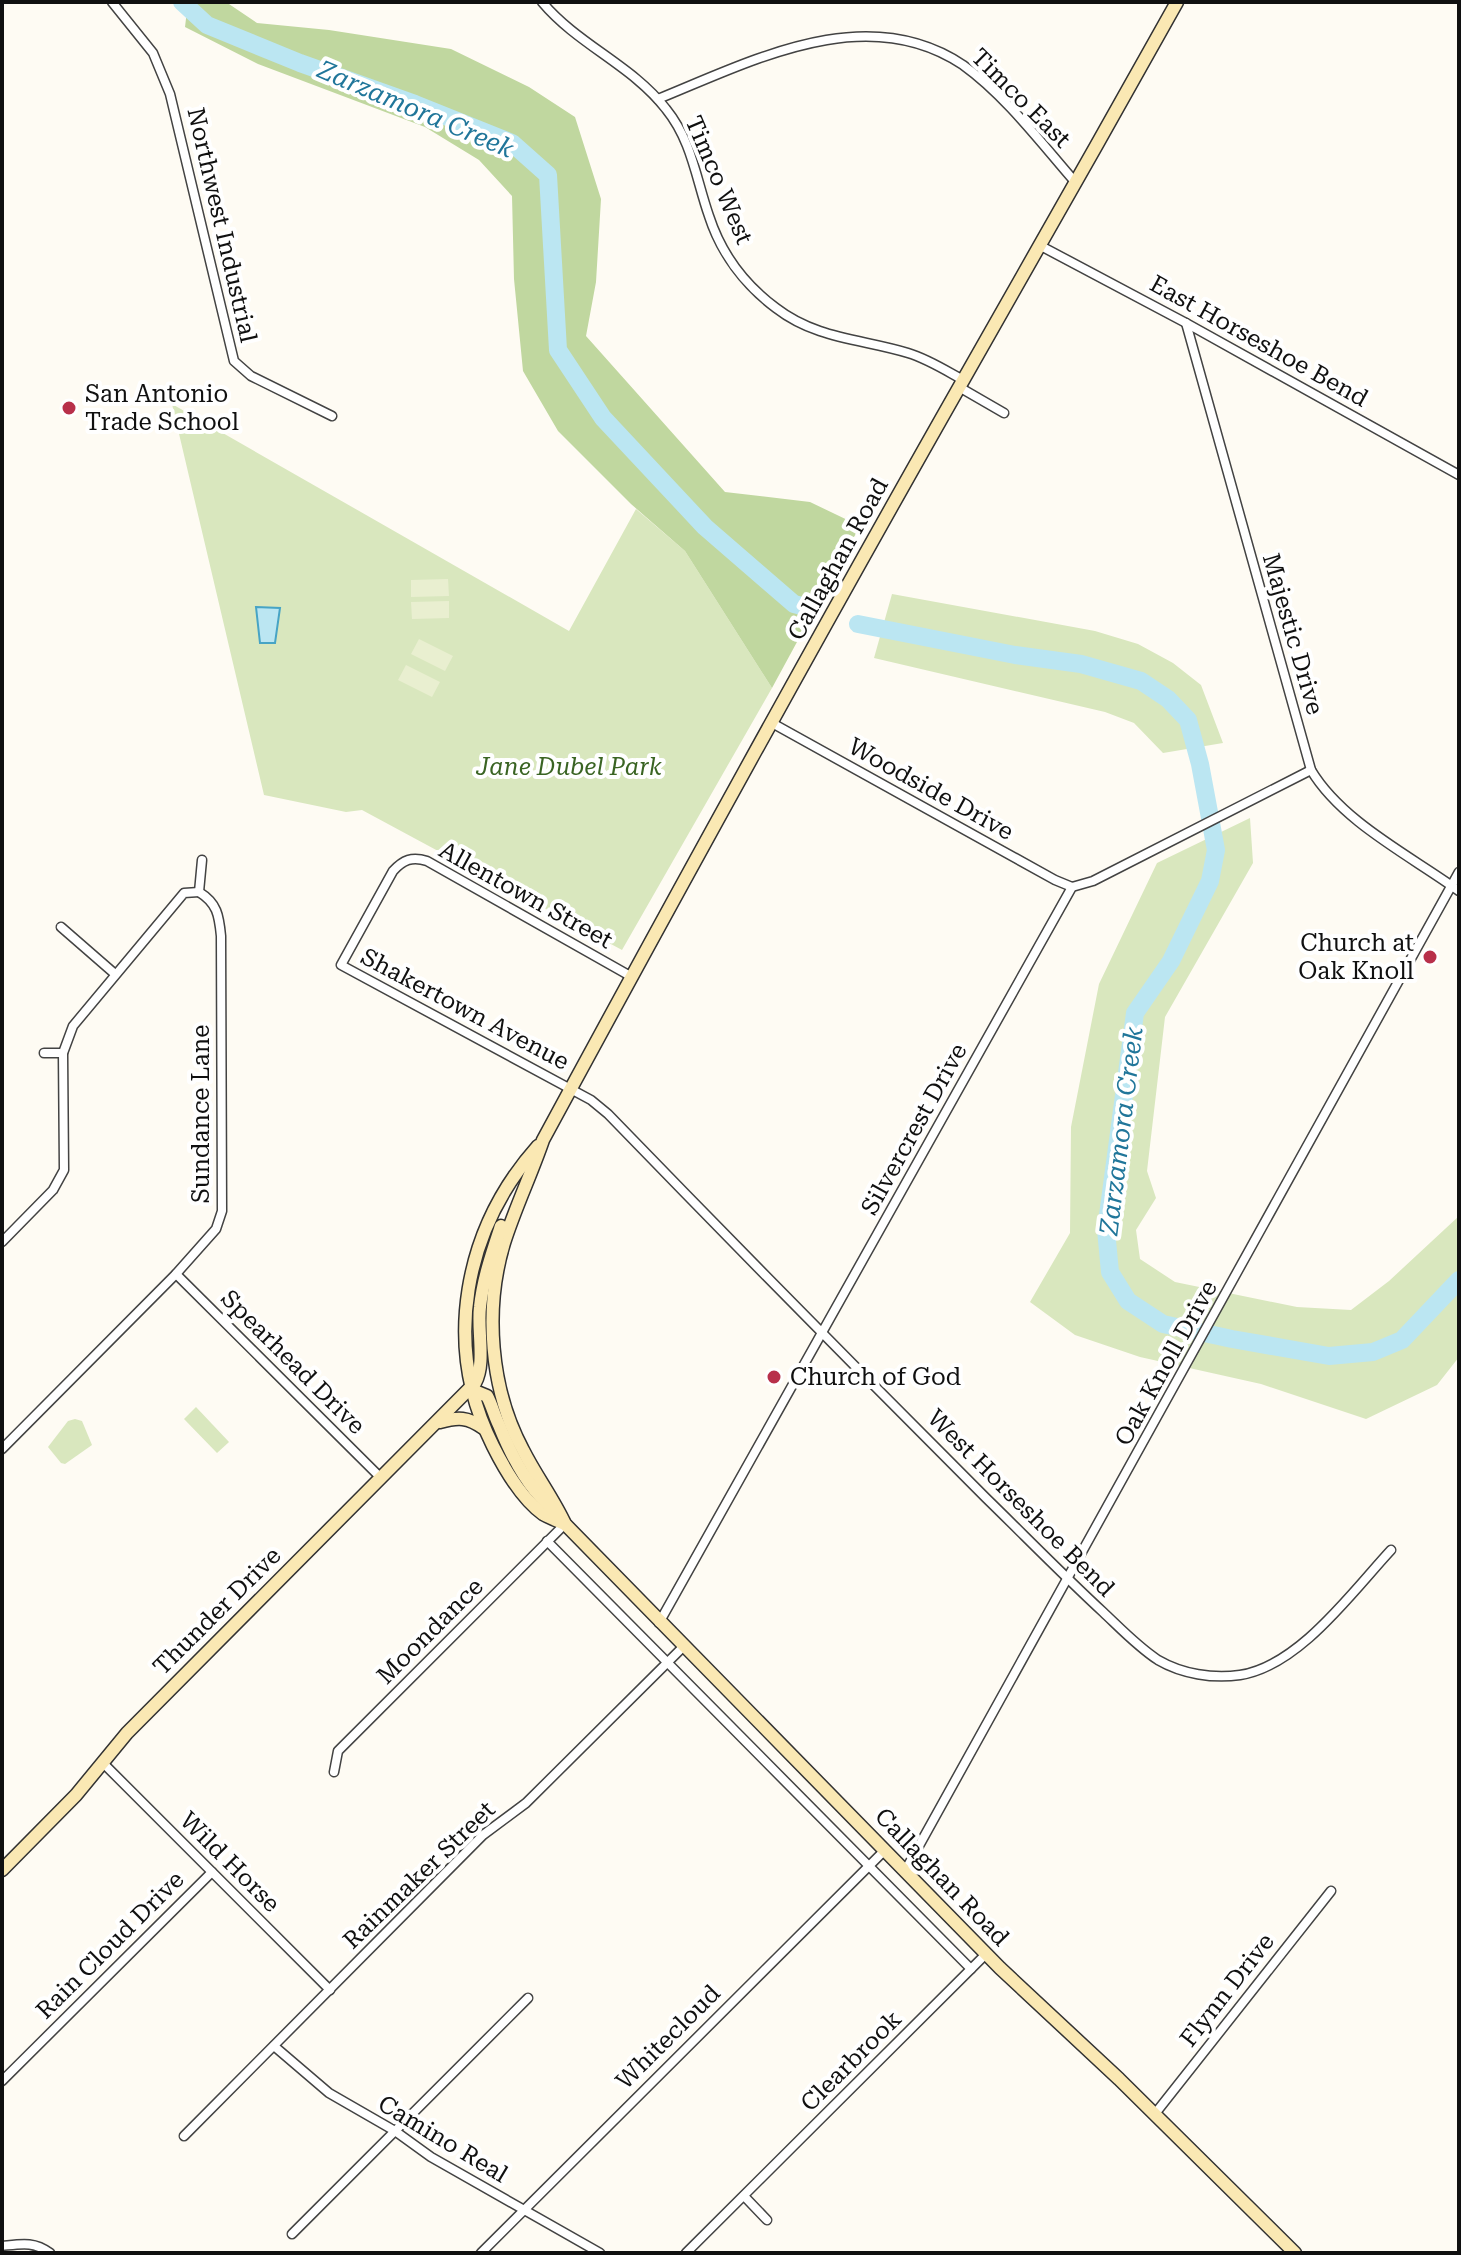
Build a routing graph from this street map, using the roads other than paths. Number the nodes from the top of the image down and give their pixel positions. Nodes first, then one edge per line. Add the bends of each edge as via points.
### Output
1 (112, 2) edge
2 (542, 2) edge
3 (1177, 2) edge
4 (658, 99) junction
5 (1077, 184) junction
6 (1039, 245) junction
7 (1186, 323) junction
8 (961, 383) junction
9 (1004, 413) dead end
10 (332, 416) dead end
11 (1459, 475) edge
12 (772, 723) junction
13 (1311, 770) junction
14 (202, 860) dead end
15 (400, 863) joint
16 (1459, 872) edge
17 (1072, 887) junction
18 (1455, 888) edge
19 (199, 892) junction
20 (61, 927) dead end
21 (115, 974) junction
22 (632, 977) junction
23 (44, 1053) dead end
24 (63, 1053) junction
25 (571, 1089) junction
26 (543, 1140) junction
27 (531, 1173) junction
28 (4, 1236) edge
29 (176, 1274) junction
30 (822, 1334) junction
31 (470, 1389) junction
32 (437, 1422) junction
33 (485, 1430) junction
34 (2, 1449) edge
35 (381, 1478) junction
36 (562, 1519) junction
37 (547, 1541) junction
38 (1391, 1550) dead end
39 (1069, 1580) junction
40 (659, 1623) junction
41 (684, 1646) junction
42 (666, 1662) junction
43 (102, 1762) junction
44 (334, 1772) dead end
45 (885, 1850) junction
46 (869, 1866) junction
47 (2, 1870) edge
48 (905, 1871) junction
49 (212, 1872) junction
50 (1331, 1891) dead end
51 (986, 1954) junction
52 (971, 1969) junction
53 (330, 1990) junction
54 (528, 1998) dead end
55 (274, 2046) junction
56 (2, 2081) edge
57 (1154, 2115) junction
58 (395, 2131) junction
59 (184, 2136) dead end
60 (744, 2196) junction
61 (523, 2210) junction
62 (767, 2220) dead end
63 (292, 2234) dead end
64 (2, 2246) edge
65 (50, 2253) edge
66 (481, 2253) edge
67 (600, 2253) edge
68 (686, 2253) edge
69 (1295, 2253) edge

1 - 10 street, Northwest Industrial via 153,53 170,94 234,361 251,376
2 - 4 street, Timco West via 566,28 622,66
3 - 5 main road, Callaghan Road
4 - 5 street, Timco East via 811,39 853,34 899,38 934,48 965,66
4 - 8 street, Timco West via 687,144 721,246 759,293 813,329 919,357
5 - 6 main road, Callaghan Road
6 - 7 street, East Horseshoe Bend
6 - 8 main road, Callaghan Road
7 - 11 street, East Horseshoe Bend
7 - 13 street, Majestic Drive
8 - 9 street, Timco West
8 - 12 main road, Callaghan Road
12 - 17 street, Woodside Drive
12 - 22 main road, Callaghan Road
13 - 17 street
13 - 18 street, Majestic Drive via 1351,815
14 - 19 street
15 - 22 street, Allentown Street via 416,857 427,861
15 - 25 street, Shakertown Avenue via 341,965
16 - 18 street, Oak Knoll Drive
17 - 30 street, Silvercrest Drive
18 - 39 street, Oak Knoll Drive
19 - 21 street via 184,893
19 - 29 street, Sundance Lane via 214,903 221,936 224,1199 216,1229
20 - 21 street
21 - 24 street via 78,1018
22 - 25 main road, Callaghan Road
23 - 24 street
24 - 28 street via 64,1170 53,1190
25 - 26 main road, Callaghan Road
25 - 30 street, West Horseshoe Bend via 608,1114
26 - 27 main road, Callaghan Road
26 - 31 main road, Callaghan Road via 505,1192 473,1263 464,1339
27 - 31 main road via 510,1205 487,1269 478,1328 481,1373
27 - 36 main road, Callaghan Road via 507,1233 496,1280 495,1355 522,1450
29 - 34 street, Sundance Lane
29 - 35 street, Spearhead Drive
30 - 39 street, West Horseshoe Bend
30 - 40 street, Silvercrest Drive
31 - 32 main road, Thunder Drive
31 - 33 main road, Callaghan Road
31 - 36 main road via 487,1396 523,1473
32 - 33 main road via 463,1418
32 - 35 main road, Thunder Drive
33 - 36 main road, Callaghan Road via 523,1492 542,1513
35 - 43 main road, Thunder Drive
36 - 37 street, Moondance
36 - 40 main road, Callaghan Road
37 - 42 street, Callaghan Road
37 - 44 street, Moondance via 338,1751
38 - 39 street, West Horseshoe Bend via 1305,1642 1271,1666 1238,1675 1195,1674 1159,1660
39 - 48 street, Oak Knoll Drive
40 - 41 main road, Callaghan Road
41 - 42 street, Rainmaker Street
41 - 45 main road, Callaghan Road
42 - 46 street, Callaghan Road
42 - 53 street, Rainmaker Street via 526,1803 483,1835
43 - 47 main road, Thunder Drive
43 - 49 street, Wild Horse
45 - 46 street, Whitecloud
45 - 48 main road, Callaghan Road
46 - 52 street, Callaghan Road
46 - 61 street, Whitecloud
48 - 51 main road, Callaghan Road
49 - 53 street, Wild Horse
49 - 56 street, Rain Cloud Drive
50 - 57 street, Flynn Drive
51 - 52 street, Clearbrook
51 - 57 main road, Callaghan Road
52 - 60 street, Clearbrook
53 - 55 street, Rainmaker Street
54 - 58 street
55 - 58 street, Camino Real via 329,2093
55 - 59 street, Rainmaker Street
57 - 69 main road, Callaghan Road
58 - 61 street, Camino Real
58 - 63 street
60 - 62 street
60 - 68 street, Clearbrook
61 - 66 street, Whitecloud
61 - 67 street, Camino Real
64 - 65 street via 31,2243

